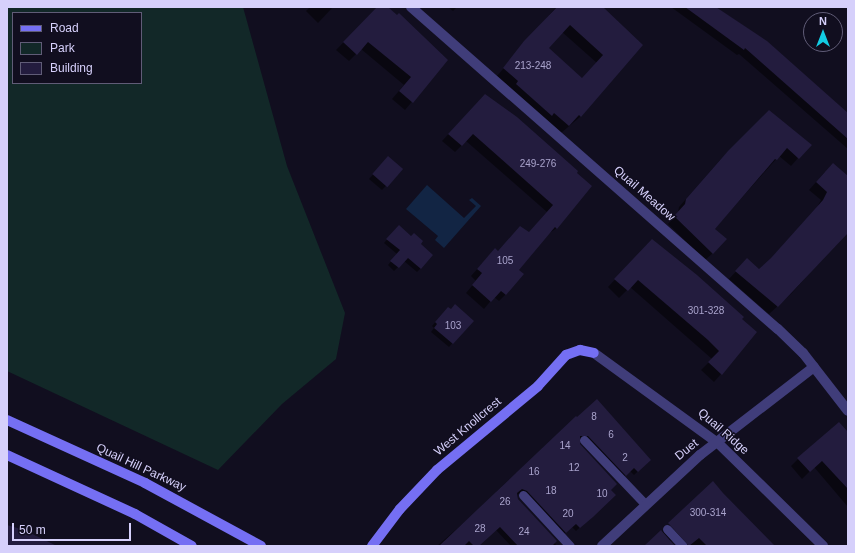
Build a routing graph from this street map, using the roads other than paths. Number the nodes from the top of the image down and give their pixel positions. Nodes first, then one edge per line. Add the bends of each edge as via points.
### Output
1 (411, 7) edge
2 (594, 353) joint
3 (814, 367) junction
4 (848, 411) edge
5 (7, 420) edge
6 (584, 440) dead end
7 (718, 443) junction
8 (7, 455) edge
9 (522, 495) dead end
10 (645, 504) junction
11 (666, 529) dead end
12 (192, 546) edge
13 (261, 546) edge
14 (372, 546) edge
15 (570, 546) edge
16 (602, 546) edge
17 (683, 546) edge
18 (823, 546) edge

1 - 3 street, Quail Meadow via 778,329
2 - 7 street, Quail Ridge
2 - 14 main road, West Knollcrest via 580,350 566,355 538,386 437,470 400,509
3 - 4 street, Quail Meadow
3 - 7 street, Duet
5 - 13 main road, Quail Hill Parkway via 151,486
6 - 10 lane
7 - 10 street, Duet via 700,454
7 - 18 street, Quail Ridge
8 - 12 main road via 130,512
9 - 15 lane
10 - 16 street, Duet
11 - 17 lane

